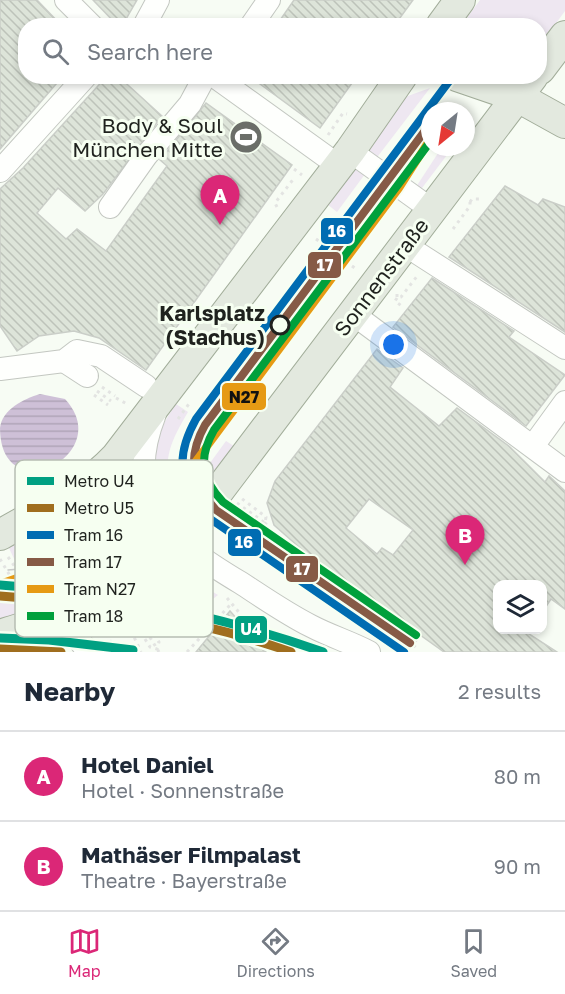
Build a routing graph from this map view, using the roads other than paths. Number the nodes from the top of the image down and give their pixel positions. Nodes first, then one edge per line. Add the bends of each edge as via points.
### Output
1 (66, 0) edge
2 (158, 0) edge
3 (269, 0) edge
4 (460, 0) edge
5 (84, 18) edge
6 (148, 18) edge
7 (257, 18) edge
8 (447, 18) edge
9 (565, 36) edge
10 (547, 60) edge
11 (79, 84) edge
12 (201, 84) edge
13 (226, 84) edge
14 (399, 84) edge
15 (507, 84) edge
16 (526, 87) edge
17 (565, 123) edge
18 (339, 151) junction
19 (6, 166) edge
20 (110, 207) dead end
21 (442, 219) junction
22 (405, 245) junction
23 (353, 314) junction
24 (565, 348) edge
25 (0, 369) edge
26 (162, 401) junction
27 (565, 402) edge
28 (533, 446) junction
29 (112, 460) edge
30 (145, 460) edge
31 (565, 471) edge
32 (213, 511) edge
33 (213, 567) edge
34 (15, 634) edge
35 (0, 635) edge
36 (59, 637) edge
37 (88, 652) edge
38 (369, 652) edge

1 - 5 street
2 - 6 street
3 - 7 street
4 - 8 main road
9 - 10 main road
11 - 19 street
12 - 20 street via 190,104
13 - 18 street
14 - 18 main road
15 - 16 main road
16 - 17 main road
16 - 21 main road, Sonnenstraße
18 - 21 street
18 - 26 main road
21 - 22 main road, Sonnenstraße
22 - 23 main road, Sonnenstraße
22 - 24 street
23 - 28 street
23 - 32 main road, Sonnenstraße via 234,496
25 - 26 street via 81,373 77,351 101,356
26 - 29 main road
26 - 30 street
27 - 28 street
28 - 31 street
33 - 38 street via 308,625
34 - 35 main road
36 - 37 street

